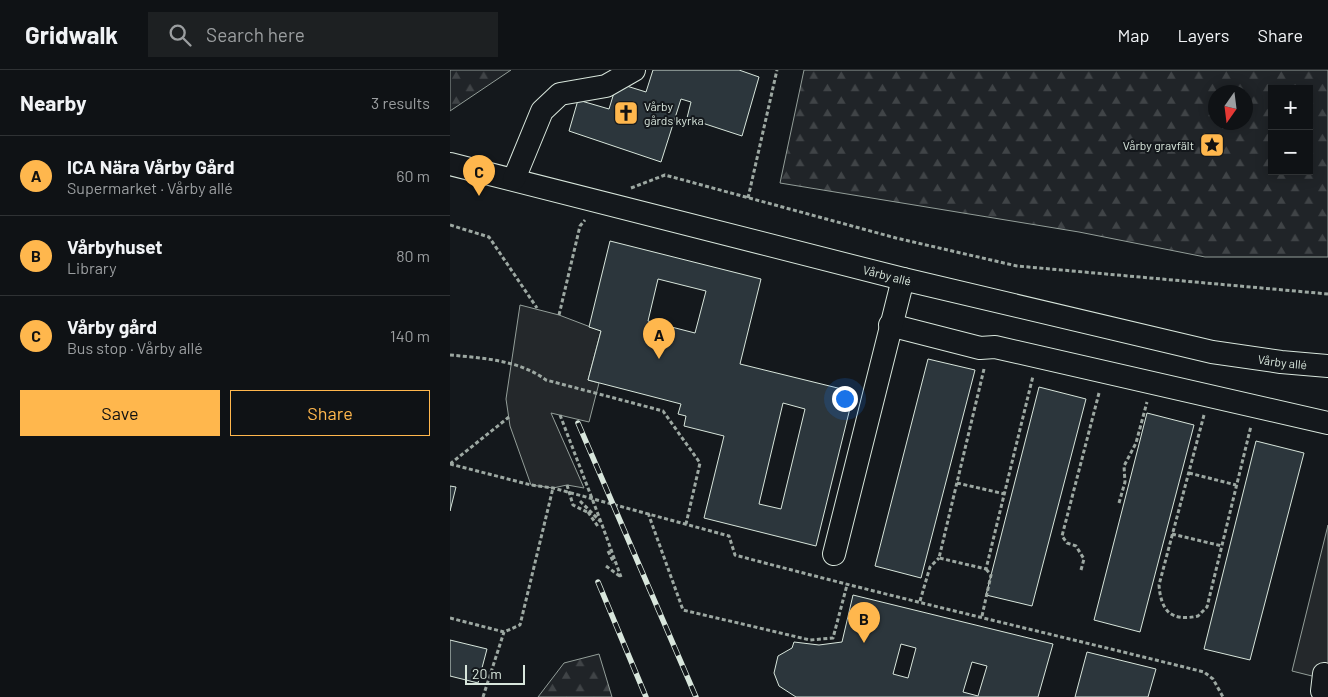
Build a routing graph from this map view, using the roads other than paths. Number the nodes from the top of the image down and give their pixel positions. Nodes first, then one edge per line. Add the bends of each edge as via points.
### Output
1 (634, 70) edge
2 (450, 164) edge
3 (514, 179) junction
4 (903, 279) junction
5 (890, 325) junction
6 (1328, 366) edge
7 (1328, 423) edge
8 (834, 554) dead end

1 - 3 street via 606,86 560,94 542,111
2 - 3 street, Vårby allé
3 - 4 street, Vårby allé
4 - 5 street
4 - 6 street, Vårby allé via 1212,352
5 - 7 street via 980,348 996,347
5 - 8 street

